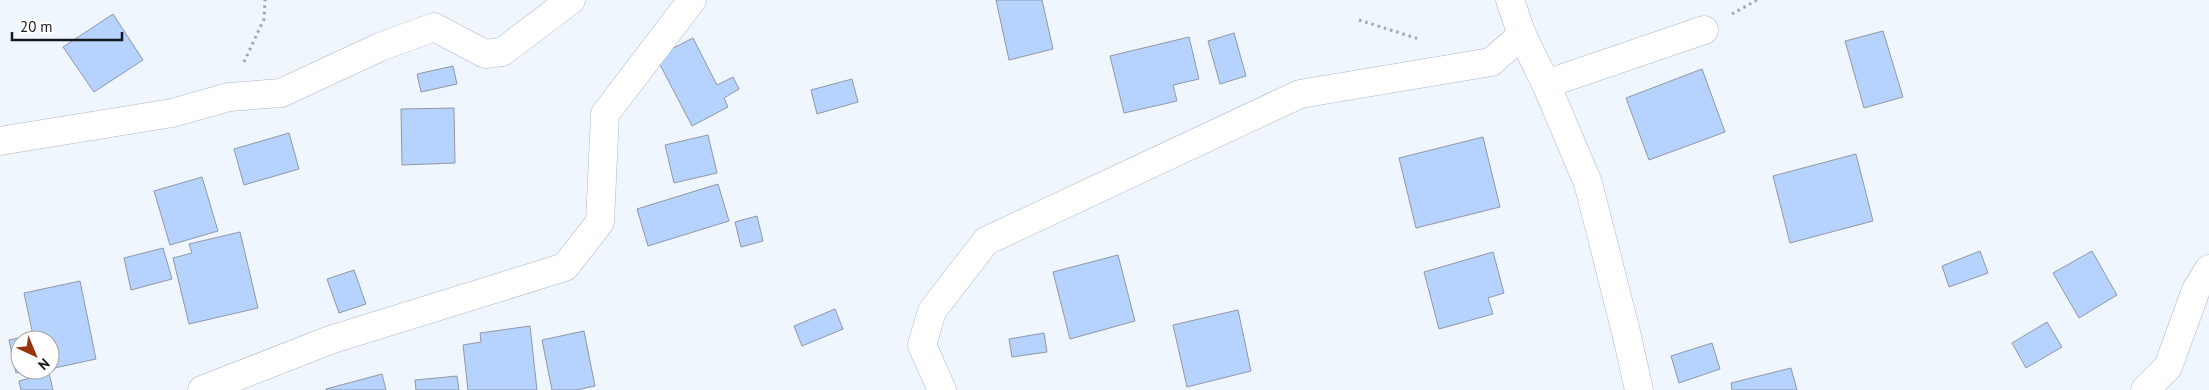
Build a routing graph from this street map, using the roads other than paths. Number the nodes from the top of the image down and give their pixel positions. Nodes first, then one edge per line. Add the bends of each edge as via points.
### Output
1 (571, 0) edge
2 (692, 0) edge
3 (1510, 0) edge
4 (1704, 30) dead end
5 (1522, 35) junction
6 (1546, 84) junction
7 (0, 141) edge
8 (2209, 269) edge
9 (1634, 388) edge
10 (202, 390) edge
11 (942, 390) edge
12 (2145, 390) edge

1 - 7 street via 502,52 485,54 434,27 380,47 281,93 229,97 172,113
2 - 10 street via 605,114 600,222 564,267 330,340
3 - 5 street
4 - 6 street
5 - 6 street
5 - 11 street via 1491,62 1300,94 986,241 932,311 922,345
6 - 9 street via 1588,183
8 - 12 street via 2196,290 2168,367

